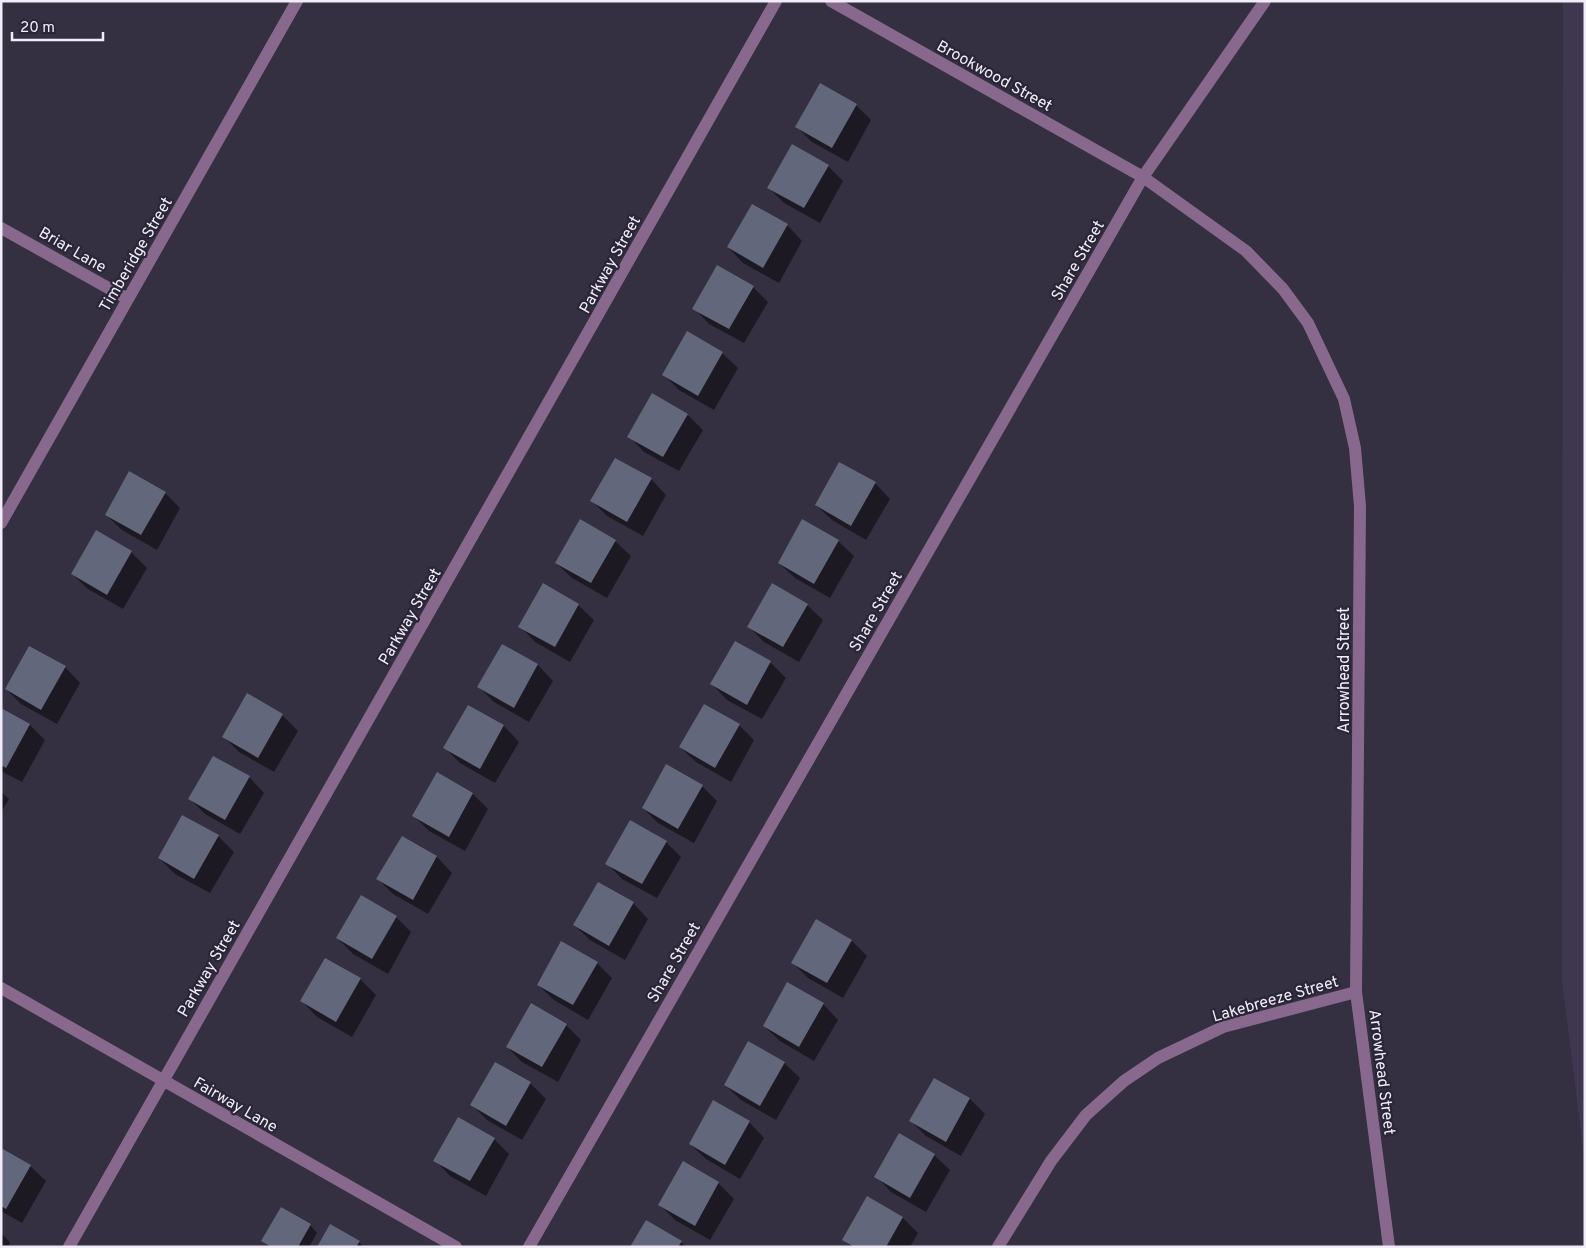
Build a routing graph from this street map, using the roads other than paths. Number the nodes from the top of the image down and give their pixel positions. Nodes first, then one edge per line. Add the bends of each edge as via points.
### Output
1 (297, 1) edge
2 (776, 1) edge
3 (831, 1) edge
4 (1265, 1) edge
5 (1143, 177) junction
6 (1, 228) edge
7 (128, 300) junction
8 (1, 523) edge
9 (1, 988) edge
10 (1356, 992) junction
11 (163, 1081) junction
12 (69, 1247) edge
13 (456, 1247) edge
14 (529, 1247) edge
15 (998, 1247) edge
16 (1389, 1247) edge

1 - 7 street, Timberidge Street
2 - 11 street, Parkway Street
3 - 5 street, Brookwood Street
4 - 5 street, Share Street
5 - 10 street, Arrowhead Street via 1246,251 1283,289 1308,323 1344,399 1355,448 1360,506
5 - 14 street, Share Street
6 - 7 street, Briar Lane
7 - 8 street, Timberidge Street
9 - 11 street, Fairway Lane
10 - 15 street, Lakebreeze Street via 1223,1028 1158,1058 1124,1081 1086,1115 1051,1161
10 - 16 street, Arrowhead Street
11 - 12 street, Parkway Street
11 - 13 street, Fairway Lane

